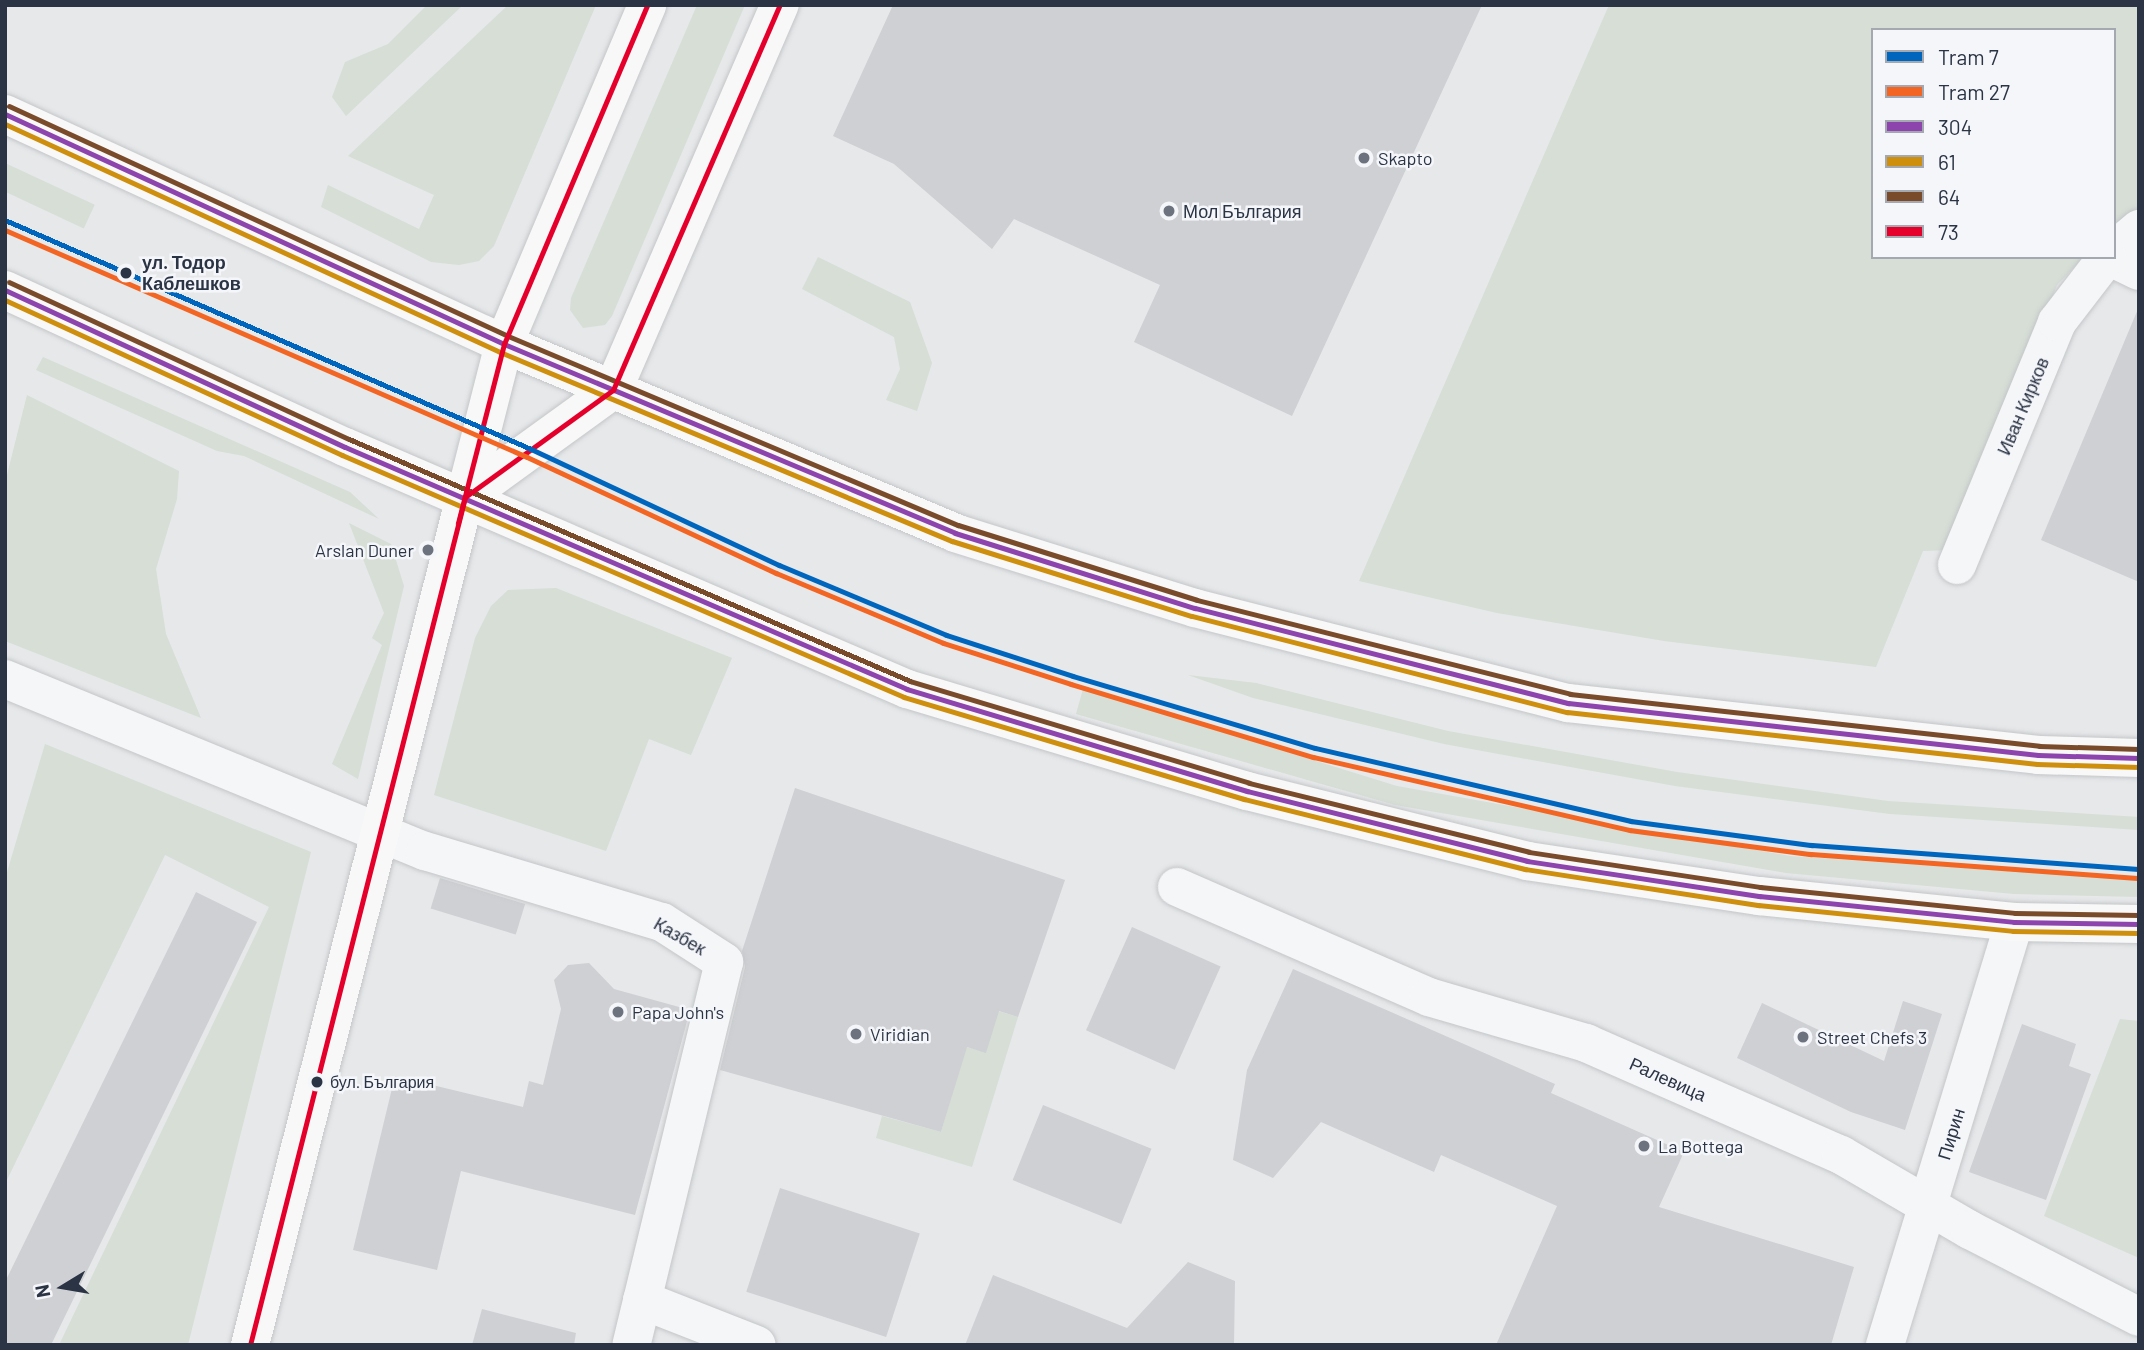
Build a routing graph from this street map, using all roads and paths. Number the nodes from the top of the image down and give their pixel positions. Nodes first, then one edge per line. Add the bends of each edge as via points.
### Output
1 (647, 5) edge
2 (780, 5) edge
3 (5, 114) edge
4 (2139, 229) edge
5 (2116, 248) edge
6 (2106, 259) edge
7 (2112, 259) edge
8 (2139, 271) edge
9 (5, 290) edge
10 (504, 344) junction
11 (613, 390) junction
12 (465, 497) junction
13 (1957, 565) dead end
14 (5, 679) edge
15 (2139, 758) edge
16 (380, 834) junction
17 (1177, 887) dead end
18 (2014, 922) junction
19 (2139, 924) edge
20 (1929, 1205) junction
21 (642, 1300) junction
22 (2139, 1317) edge
23 (250, 1345) edge
24 (631, 1345) edge
25 (757, 1345) edge
26 (1885, 1345) edge

1 - 10 main road
2 - 11 main road
3 - 10 main road
4 - 5 street
6 - 13 street, Иван Кирков via 2057,322
7 - 8 street
9 - 12 main road
10 - 11 main road
10 - 12 main road
11 - 12 main road
11 - 15 main road via 956,533 1195,608 1568,703 2038,755
12 - 16 main road
12 - 18 main road via 907,689 1247,791 1527,861 1759,896
14 - 16 street
16 - 21 street, Казбек via 663,922 724,962
16 - 23 main road
17 - 20 street, Ралевица via 1429,997 1586,1043 1840,1155
18 - 19 main road
18 - 20 street, Пирин
20 - 22 street, Ралевица
20 - 26 street, Пирин
21 - 24 street, Казбек
21 - 25 street

